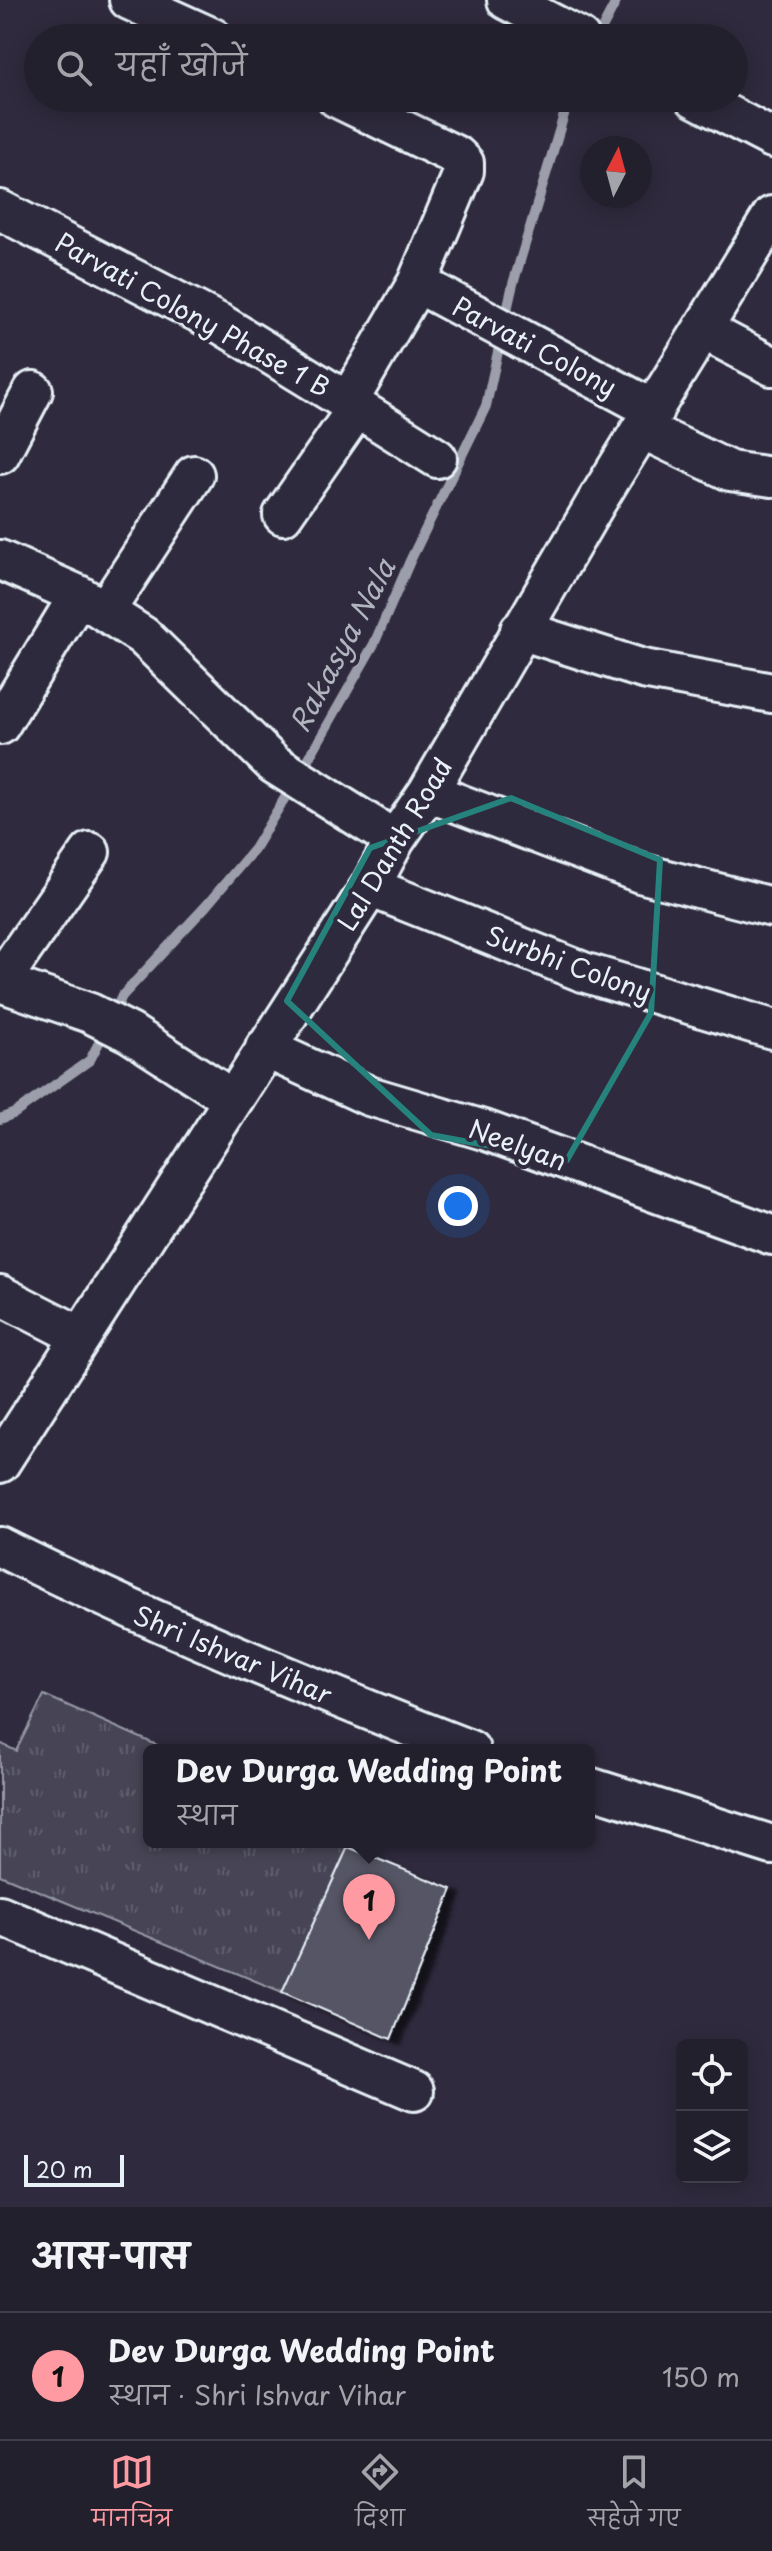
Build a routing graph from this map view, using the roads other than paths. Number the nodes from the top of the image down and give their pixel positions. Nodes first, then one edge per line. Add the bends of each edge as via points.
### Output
1 (129, 0) edge
2 (507, 0) edge
3 (182, 24) edge
4 (554, 24) edge
5 (366, 112) edge
6 (722, 112) edge
7 (772, 138) edge
8 (0, 210) edge
9 (772, 216) edge
10 (417, 283) junction
11 (704, 330) junction
12 (772, 366) edge
13 (33, 391) dead end
14 (353, 405) junction
15 (648, 419) junction
16 (0, 454) edge
17 (437, 458) dead end
18 (194, 475) dead end
19 (772, 477) edge
20 (283, 515) dead end
21 (0, 560) edge
22 (92, 603) junction
23 (520, 630) junction
24 (772, 693) edge
25 (0, 725) edge
26 (428, 792) junction
27 (395, 840) junction
28 (90, 852) dead end
29 (370, 887) junction
30 (772, 907) edge
31 (0, 982) edge
32 (772, 1029) edge
33 (265, 1048) junction
34 (232, 1099) junction
35 (772, 1235) edge
36 (0, 1295) edge
37 (80, 1336) junction
38 (0, 1463) edge
39 (0, 1547) edge
40 (455, 1744) edge
41 (595, 1789) edge
42 (772, 1845) edge
43 (0, 1915) edge
44 (414, 2091) dead end

1 - 3 street
2 - 4 street
5 - 10 street, Parvati Colony Phase 1 B via 464,163
6 - 7 street
8 - 14 street, Parvati Colony Phase 1 B via 221,324
9 - 11 street, Lal Danth Road
10 - 14 street, Parvati Colony Phase 1 B
10 - 15 street, Parvati Colony via 525,341
11 - 12 street
11 - 15 street, Lal Danth Road
13 - 16 street
14 - 17 street
14 - 20 street
15 - 19 street, Parvati Colony via 730,471
15 - 23 street, Lal Danth Road
18 - 22 street
21 - 22 street
22 - 25 street
22 - 27 street via 143,636 274,764
23 - 24 street via 643,669
23 - 26 street, Lal Danth Road
26 - 27 street, Lal Danth Road
26 - 30 street via 640,873
27 - 29 street, Lal Danth Road
28 - 31 street
29 - 32 street, Surbhi Colony via 583,972
29 - 33 street, Lal Danth Road
31 - 34 street via 90,1013 130,1033
33 - 34 street, Lal Danth Road
33 - 35 street, Neelyan via 369,1096 487,1131
34 - 37 street, Lal Danth Road
36 - 37 street
37 - 38 street, Lal Danth Road
39 - 40 street, Shri Ishvar Vihar via 293,1681
41 - 42 street
43 - 44 street

